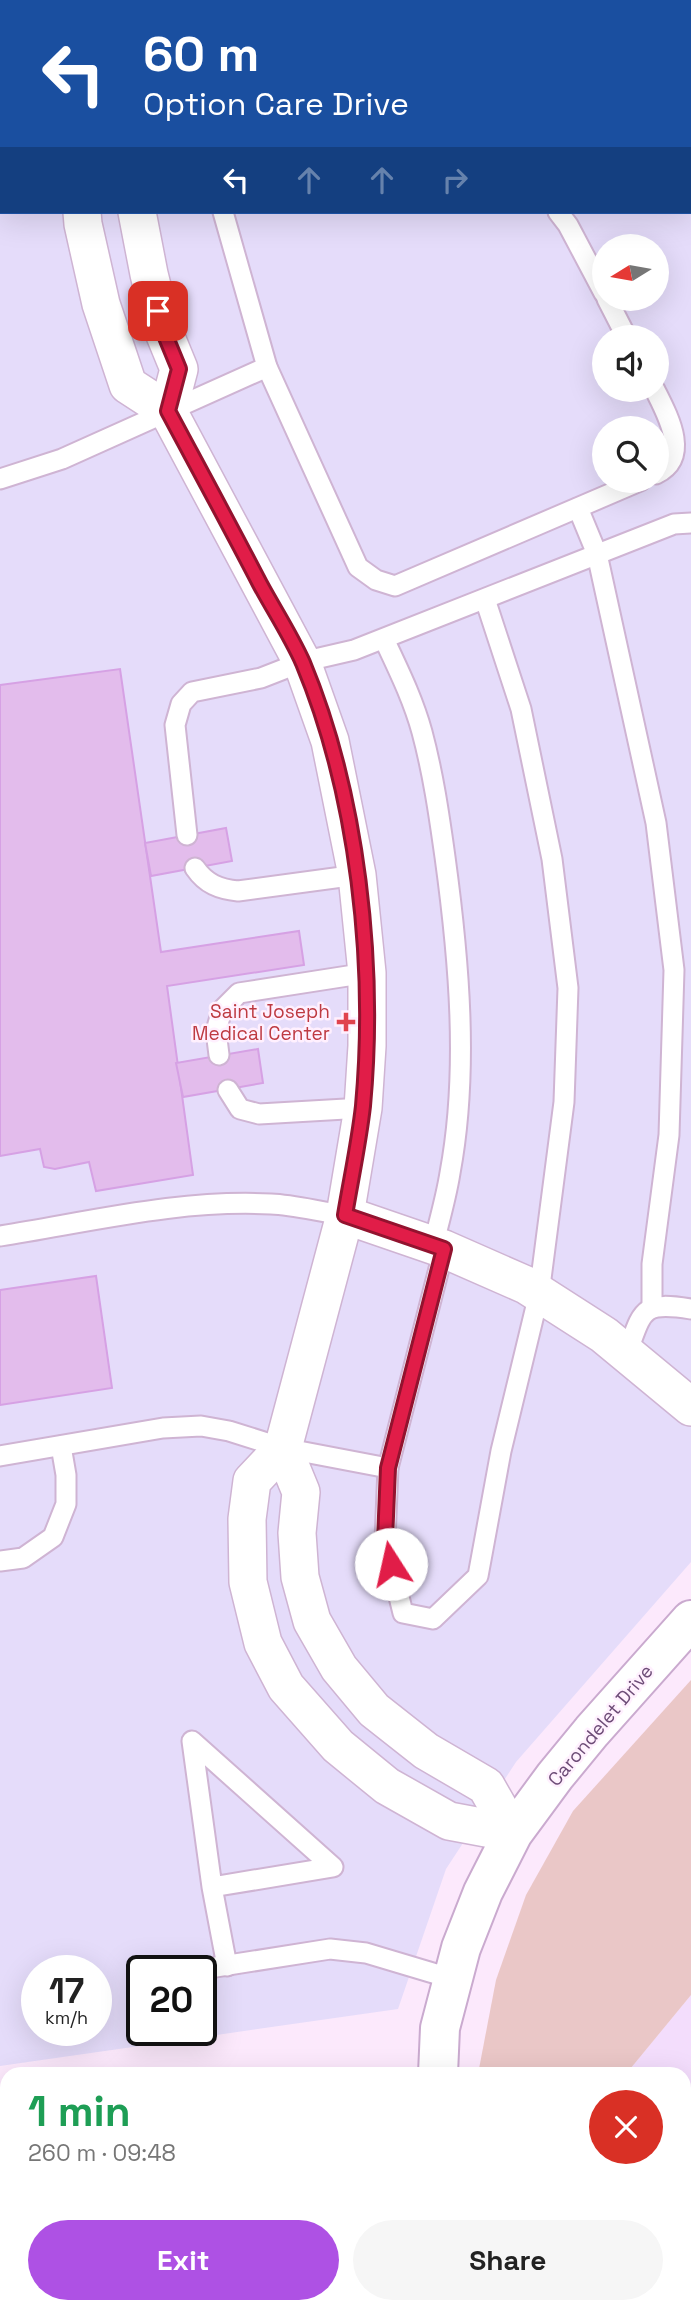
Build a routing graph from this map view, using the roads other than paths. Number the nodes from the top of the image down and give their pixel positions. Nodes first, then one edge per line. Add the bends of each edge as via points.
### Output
1 (82, 214) edge
2 (137, 214) edge
3 (224, 214) edge
4 (560, 214) edge
5 (592, 270) edge
6 (267, 367) junction
7 (168, 411) junction
8 (669, 418) edge
9 (669, 465) edge
10 (0, 479) edge
11 (612, 493) edge
12 (578, 508) junction
13 (691, 523) edge
14 (597, 554) junction
15 (485, 598) junction
16 (384, 639) junction
17 (302, 662) junction
18 (187, 835) dead end
19 (195, 868) dead end
20 (357, 875) junction
21 (367, 973) junction
22 (219, 1055) dead end
23 (228, 1090) dead end
24 (363, 1108) junction
25 (345, 1215) junction
26 (0, 1236) edge
27 (438, 1247) junction
28 (539, 1294) junction
29 (652, 1307) junction
30 (691, 1309) edge
31 (626, 1353) junction
32 (691, 1407) edge
33 (61, 1446) junction
34 (283, 1448) junction
35 (0, 1456) edge
36 (388, 1468) junction
37 (0, 1561) edge
38 (691, 1620) edge
39 (513, 1833) junction
40 (212, 1886) junction
41 (226, 1966) junction
42 (217, 1967) edge
43 (453, 1979) junction
44 (438, 2067) edge

1 - 7 street via 101,304 128,385
2 - 7 street via 163,330 179,369
3 - 6 lane
4 - 5 lane
6 - 7 lane
6 - 12 lane via 358,567 376,580 395,586
7 - 10 lane via 62,459
7 - 17 street
8 - 9 lane via 676,431 677,450
11 - 12 lane
12 - 14 lane
13 - 14 lane via 674,524
14 - 15 lane
14 - 29 lane via 656,823 674,971 669,1135 652,1264
15 - 16 lane
15 - 28 lane via 522,709 552,859 568,988 564,1102
16 - 17 lane
16 - 27 lane via 421,730 434,782 454,918 460,1016 458,1107
17 - 18 lane via 261,678 192,692 181,704 175,725
17 - 20 street via 330,741
19 - 20 lane via 220,889 239,891
20 - 21 street
21 - 22 lane via 239,993 222,1010 216,1031
21 - 24 street
23 - 24 lane via 240,1108 259,1114
24 - 25 street
25 - 26 lane via 272,1204 218,1204
25 - 27 street
25 - 34 street
27 - 28 street
27 - 36 lane
28 - 31 street
28 - 36 lane via 501,1451 478,1576 433,1619 404,1613 385,1540
29 - 30 lane via 663,1304
29 - 31 lane via 639,1320
31 - 32 street
33 - 34 lane via 201,1426
33 - 35 lane
33 - 37 lane via 66,1504 52,1537 23,1558
34 - 36 lane
34 - 39 street via 301,1492 297,1533 300,1577 312,1621 339,1668 374,1710 486,1786
34 - 39 street via 252,1481 247,1519 248,1582 263,1643 286,1687 338,1746 387,1786 449,1821
38 - 39 street, Carondelet Drive via 592,1731
39 - 43 street, Carondelet Drive via 483,1892
40 - 40 lane via 206,1847 192,1741 333,1867
40 - 41 lane
41 - 42 lane
41 - 43 lane via 330,1949 366,1953
43 - 44 street, Carondelet Drive via 440,2028

